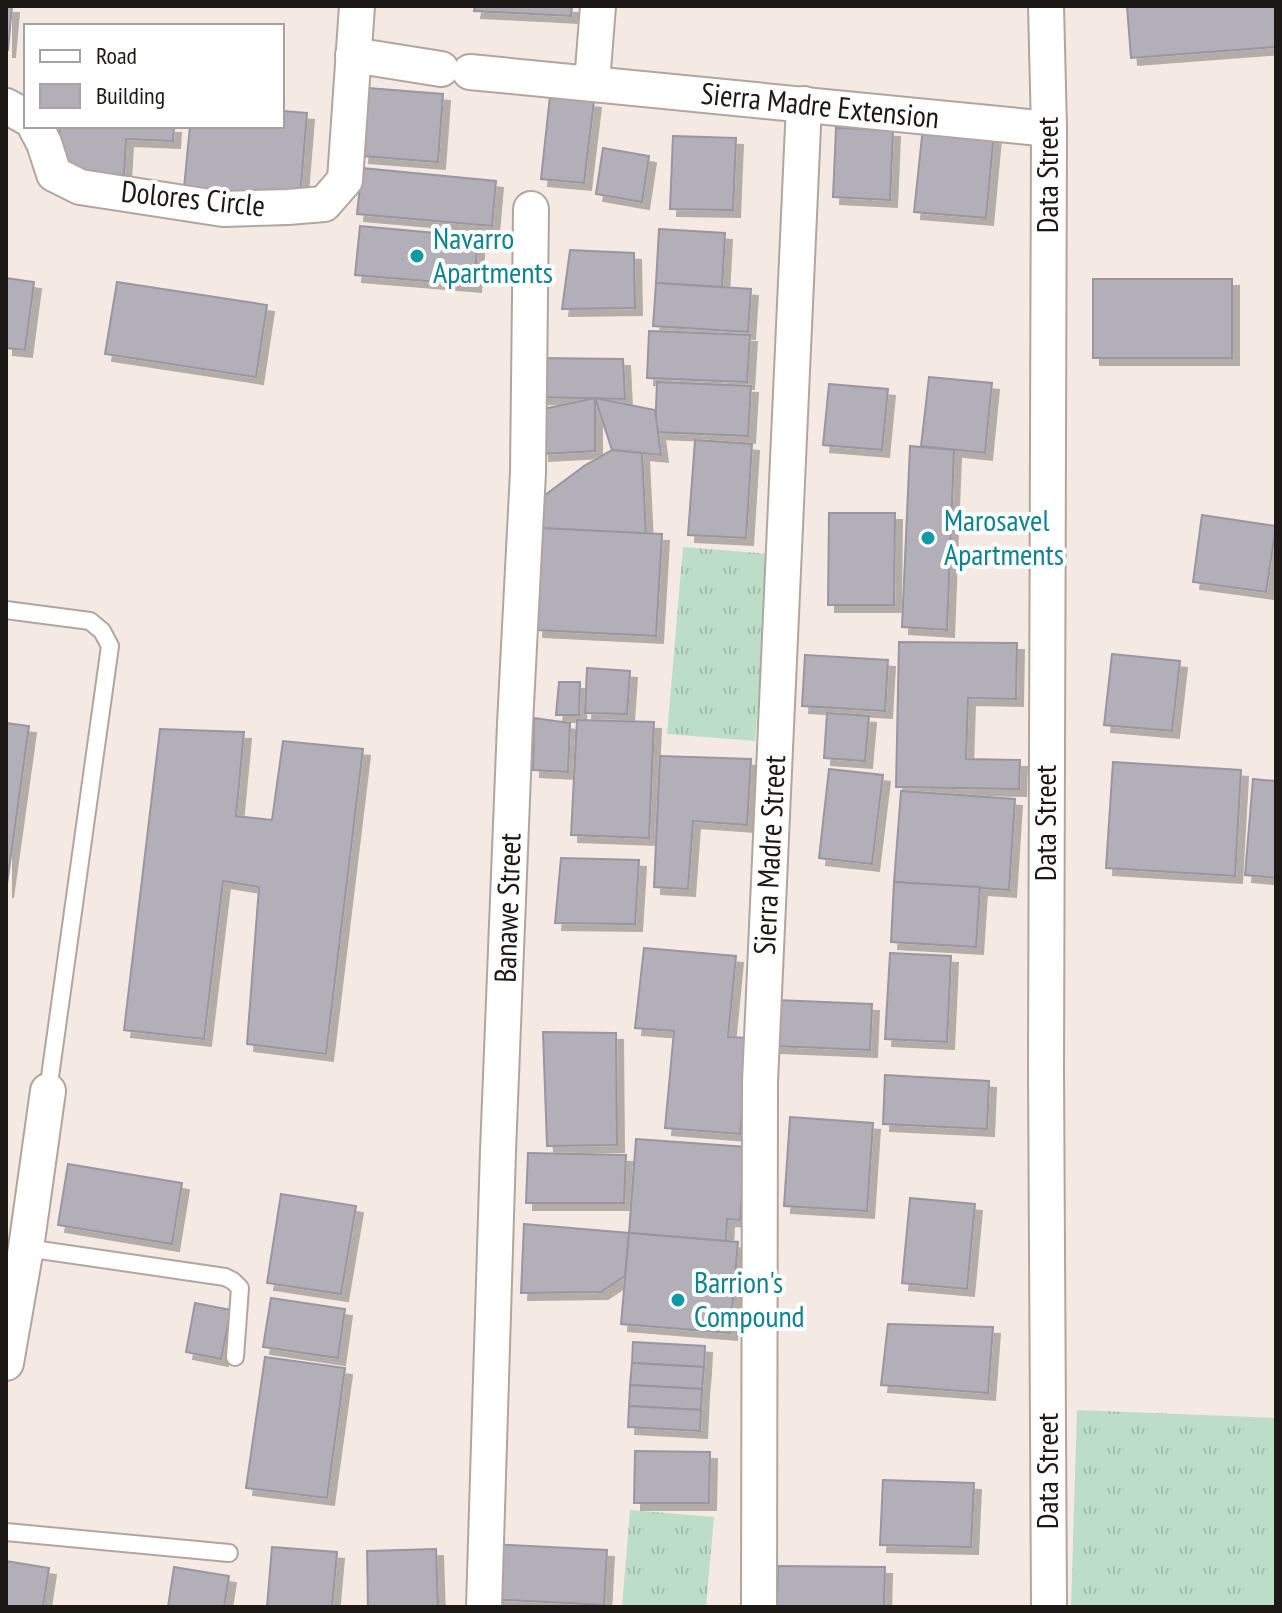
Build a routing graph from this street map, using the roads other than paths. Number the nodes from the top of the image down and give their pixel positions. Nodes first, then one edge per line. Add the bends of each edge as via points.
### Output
1 (357, 6) edge
2 (598, 6) edge
3 (1047, 22) edge
4 (353, 55) junction
5 (592, 83) junction
6 (804, 104) junction
7 (6, 106) edge
8 (24, 116) edge
9 (36, 128) edge
10 (1049, 129) junction
11 (531, 209) dead end
12 (6, 610) edge
13 (48, 1091) joint
14 (26, 1248) junction
15 (235, 1357) dead end
16 (6, 1363) edge
17 (6, 1532) edge
18 (229, 1553) dead end
19 (484, 1607) edge
20 (759, 1607) edge
21 (1049, 1607) edge

1 - 4 street, Dolores Circle
2 - 5 street
3 - 10 street, Data Street
4 - 5 street, Sierra Madre Extension via 455,71
4 - 9 street, Dolores Circle via 345,180 324,204 223,209 80,187 54,174
5 - 6 street, Sierra Madre Extension
6 - 10 street, Sierra Madre Extension
6 - 20 street, Sierra Madre Street via 760,1082
7 - 8 street
10 - 21 street, Data Street
11 - 19 street, Banawe Street via 528,472 498,1135
12 - 13 lane via 90,621 110,646
13 - 14 street
14 - 15 lane via 233,1281 240,1288
14 - 16 street
17 - 18 lane

